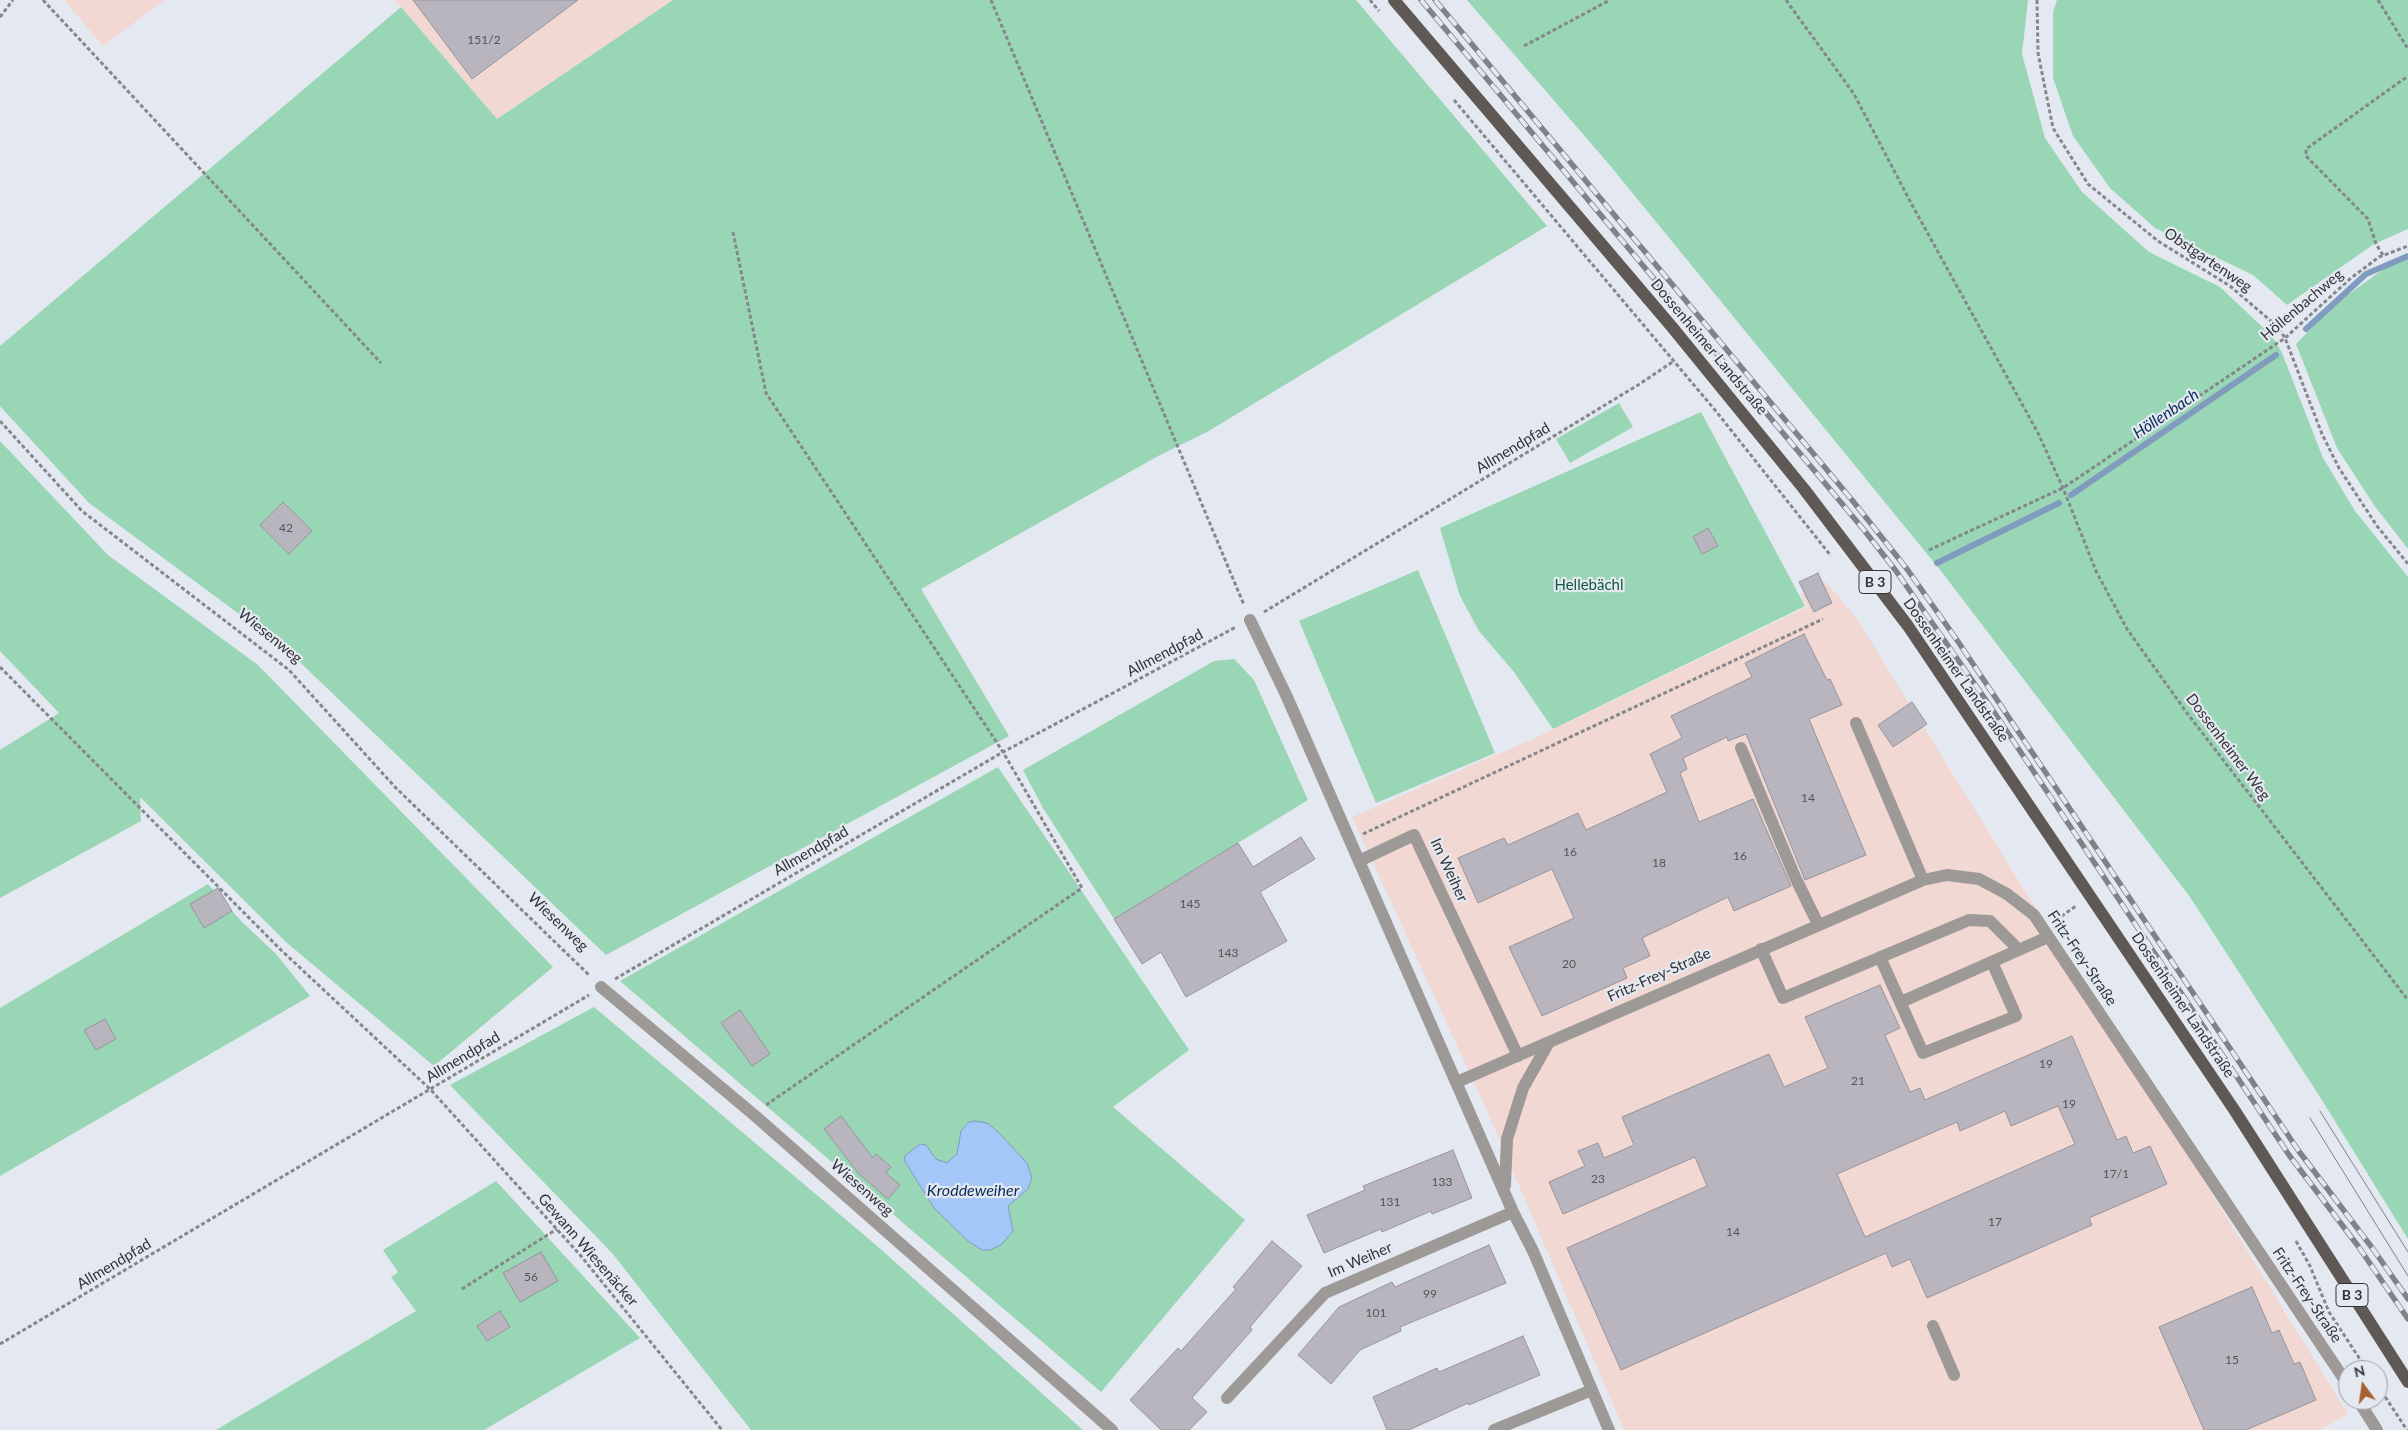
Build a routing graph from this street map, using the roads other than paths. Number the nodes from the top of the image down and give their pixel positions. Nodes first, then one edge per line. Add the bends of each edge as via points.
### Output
1 (1394, 0) edge
2 (1250, 620) road end
3 (1856, 723) dead end
4 (1741, 748) dead end
5 (1359, 861) junction
6 (1923, 880) junction
7 (1818, 924) junction
8 (2046, 933) junction
9 (1761, 949) junction
10 (2020, 950) junction
11 (1880, 957) junction
12 (1992, 962) junction
13 (601, 987) road end
14 (1901, 1002) junction
15 (1549, 1042) junction
16 (1518, 1056) junction
17 (1457, 1082) junction
18 (1504, 1190) junction
19 (1513, 1212) junction
20 (1933, 1326) dead end
21 (2338, 1370) edge
22 (1954, 1375) dead end
23 (2408, 1382) edge
24 (1592, 1390) junction
25 (1227, 1398) dead end
26 (2364, 1410) edge
27 (1112, 1430) edge
28 (1494, 1430) edge
29 (1609, 1430) edge
30 (2377, 1430) edge

1 - 23 main road, Dossenheimer Landstraße / B 3 via 1773,450 1908,626 2235,1111
2 - 5 street
3 - 6 street
4 - 7 street
5 - 16 street, Im Weiher via 1414,835
5 - 17 street
6 - 7 street, Fritz-Frey-Straße
6 - 8 street, Fritz-Frey-Straße via 1947,875 1979,879 2007,894 2034,915
7 - 9 street, Fritz-Frey-Straße
8 - 10 street
8 - 21 street, Fritz-Frey-Straße
9 - 11 street via 1783,998
9 - 15 street, Fritz-Frey-Straße
10 - 11 street via 1990,921 1969,920
10 - 12 street
11 - 14 street
12 - 14 street
12 - 14 street via 2016,1016 1923,1053
13 - 27 street, Wiesenweg via 753,1114
15 - 16 street, Fritz-Frey-Straße
15 - 18 street via 1523,1088 1507,1140
16 - 17 street, Fritz-Frey-Straße
17 - 18 street
18 - 19 street
19 - 24 street
19 - 25 street, Im Weiher via 1325,1293
20 - 22 street
24 - 28 street
24 - 29 street
26 - 30 street

